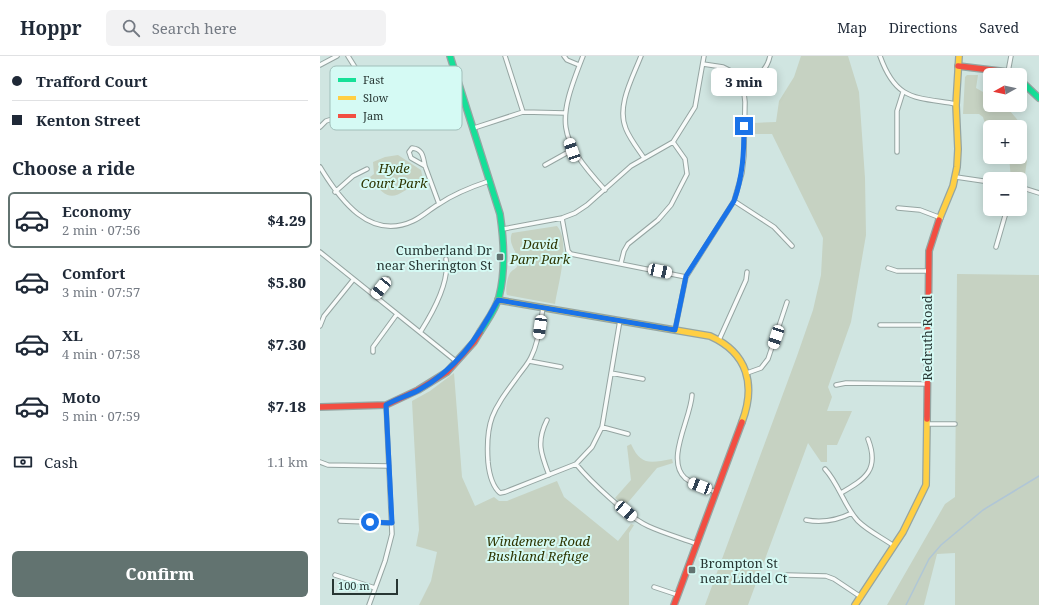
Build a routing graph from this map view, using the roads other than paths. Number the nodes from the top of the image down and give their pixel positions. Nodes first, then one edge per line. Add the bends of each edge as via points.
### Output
1 (337, 56) edge
2 (348, 56) edge
3 (450, 56) edge
4 (505, 56) edge
5 (564, 56) edge
6 (583, 56) edge
7 (641, 56) edge
8 (704, 56) edge
9 (770, 56) edge
10 (880, 56) edge
11 (959, 56) edge
12 (1012, 56) edge
13 (703, 64) junction
14 (320, 65) edge
15 (579, 65) junction
16 (354, 66) edge
17 (453, 66) edge
18 (958, 66) junction
19 (1011, 68) edge
20 (983, 70) edge
21 (743, 84) junction
22 (1027, 86) edge
23 (902, 92) junction
24 (462, 93) edge
25 (1038, 96) edge
26 (956, 104) junction
27 (523, 112) junction
28 (565, 113) junction
29 (330, 121) edge
30 (320, 127) edge
31 (474, 128) junction
32 (673, 142) junction
33 (572, 150) junction
34 (897, 152) dead end
35 (644, 158) junction
36 (545, 165) dead end
37 (425, 166) junction
38 (320, 167) edge
39 (367, 169) dead end
40 (956, 177) junction
41 (489, 181) junction
42 (983, 181) edge
43 (1027, 188) edge
44 (605, 190) junction
45 (335, 192) junction
46 (1039, 192) edge
47 (734, 201) junction
48 (438, 204) junction
49 (898, 208) dead end
50 (1005, 216) edge
51 (562, 218) junction
52 (941, 218) junction
53 (503, 229) junction
54 (792, 246) dead end
55 (996, 247) dead end
56 (320, 252) edge
57 (446, 260) dead end
58 (621, 263) junction
59 (888, 268) dead end
60 (928, 271) junction
61 (747, 272) dead end
62 (686, 276) junction
63 (354, 280) junction
64 (388, 280) dead end
65 (375, 296) junction
66 (498, 300) junction
67 (787, 302) dead end
68 (542, 308) junction
69 (397, 314) junction
70 (620, 320) junction
71 (880, 325) dead end
72 (927, 325) junction
73 (320, 326) edge
74 (675, 330) junction
75 (421, 331) junction
76 (719, 340) junction
77 (373, 352) dead end
78 (529, 361) junction
79 (457, 362) junction
80 (562, 367) dead end
81 (611, 373) junction
82 (747, 373) junction
83 (643, 379) dead end
84 (927, 384) junction
85 (836, 385) dead end
86 (692, 395) dead end
87 (386, 405) junction
88 (320, 407) edge
89 (548, 420) dead end
90 (928, 424) junction
91 (955, 424) dead end
92 (602, 428) junction
93 (628, 434) dead end
94 (868, 440) dead end
95 (320, 462) edge
96 (576, 464) junction
97 (389, 466) junction
98 (825, 469) dead end
99 (549, 475) junction
100 (716, 492) junction
101 (841, 493) junction
102 (852, 513) junction
103 (806, 520) dead end
104 (340, 521) dead end
105 (392, 523) junction
106 (697, 544) junction
107 (894, 546) junction
108 (335, 575) dead end
109 (786, 575) dead end
110 (654, 587) dead end
111 (375, 588) junction
112 (678, 595) junction
113 (861, 597) junction
114 (370, 605) edge
115 (674, 605) edge
116 (855, 605) edge

1 - 14 street
2 - 16 street
3 - 17 street
4 - 27 street
5 - 15 street
6 - 15 street
7 - 35 street via 623,106 623,119 626,129
8 - 13 street
9 - 21 street via 764,70
10 - 23 street via 886,73
11 - 18 street, Redruth Road
12 - 19 street
13 - 21 street via 723,67 731,71
13 - 32 street via 695,107
15 - 28 street via 567,97
18 - 20 street
18 - 26 street, Redruth Road
21 - 47 street via 744,156
22 - 25 street
23 - 26 street
23 - 34 street via 897,111
24 - 31 street
26 - 40 street, Redruth Road via 959,146
27 - 28 street
27 - 31 street
28 - 33 street
29 - 30 street
31 - 41 street
32 - 35 street
32 - 58 street via 685,159 686,174 671,205 658,220 628,244
33 - 36 street
33 - 44 street
35 - 44 street via 631,166
37 - 37 street via 408,155 410,149 419,150
37 - 48 street
38 - 45 street
39 - 45 street via 353,176
40 - 42 street
40 - 52 street, Redruth Road
41 - 48 street via 459,192
41 - 53 street
43 - 46 street
44 - 51 street via 575,213
45 - 48 street via 369,222 387,227 415,221
47 - 54 street via 768,222
47 - 62 street
49 - 52 street via 920,210
50 - 55 street
51 - 53 street
51 - 58 street via 568,251 571,254
52 - 60 street, Redruth Road via 931,241
53 - 66 street via 504,260
56 - 63 street
57 - 75 street via 448,269 434,310
58 - 62 street
59 - 60 street via 897,271
60 - 72 street, Redruth Road
61 - 76 street via 746,280
62 - 74 street
63 - 65 street
63 - 73 street via 324,316
64 - 65 street
65 - 69 street
66 - 68 street
66 - 79 street via 474,342
67 - 82 street via 768,359 761,368
68 - 70 street
68 - 78 street via 538,340
69 - 75 street
69 - 77 street via 373,347
70 - 74 street
70 - 81 street
71 - 72 street
72 - 84 street, Redruth Road
74 - 76 street
75 - 79 street
76 - 82 street via 735,353
78 - 80 street
78 - 99 street via 497,405 488,428 489,470 495,488 500,493
79 - 87 street via 418,390
81 - 83 street
81 - 92 street
82 - 100 street via 750,390 748,406
84 - 85 street
84 - 90 street, Redruth Road
86 - 100 street via 677,465 689,481
87 - 88 street
87 - 97 street
89 - 99 street via 541,431 540,442
90 - 91 street
90 - 107 street, Redruth Road via 926,486
92 - 93 street
92 - 96 street via 592,447
94 - 101 street via 873,456 868,475
95 - 97 street via 328,465
96 - 99 street
96 - 106 street via 585,476 637,520
97 - 105 street
98 - 101 street
100 - 106 street
101 - 102 street
102 - 103 street via 838,519
102 - 107 street via 859,522
104 - 105 street
105 - 111 street via 390,543
106 - 112 street
107 - 113 street, Redruth Road
108 - 111 street
109 - 113 street via 826,576
110 - 112 street
111 - 114 street
112 - 115 street
113 - 116 street, Redruth Road

